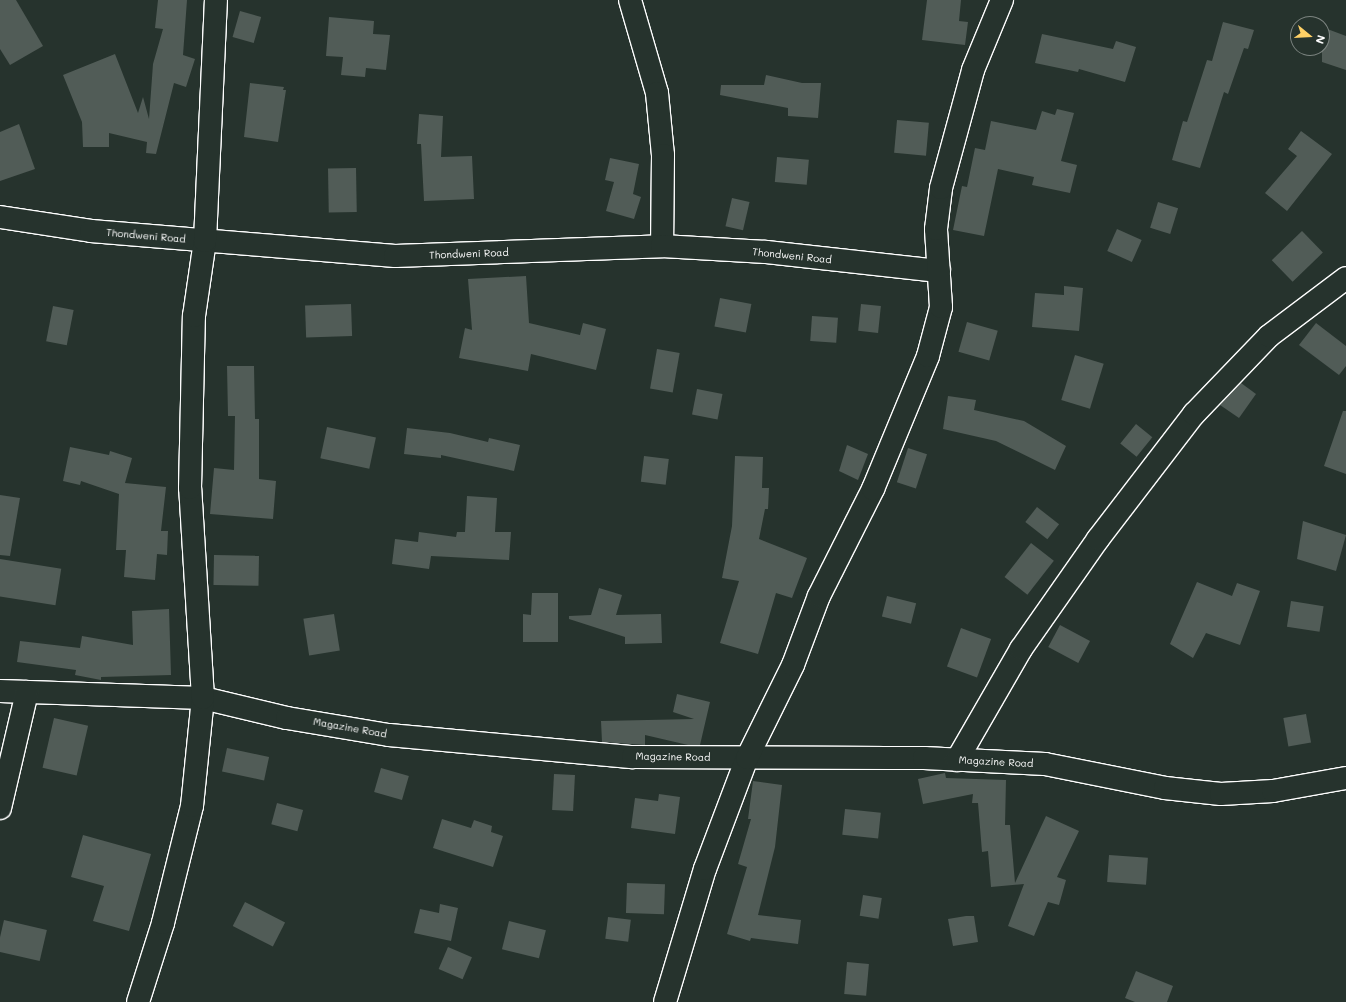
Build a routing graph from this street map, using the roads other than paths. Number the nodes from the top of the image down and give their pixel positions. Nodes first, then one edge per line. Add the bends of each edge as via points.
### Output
1 (216, 0) edge
2 (630, 0) edge
3 (1002, 0) edge
4 (0, 217) edge
5 (205, 241) junction
6 (662, 246) junction
7 (939, 271) junction
8 (1346, 278) edge
9 (0, 691) edge
10 (27, 692) junction
11 (202, 698) junction
12 (748, 758) junction
13 (957, 760) junction
14 (1346, 778) edge
15 (0, 808) edge
16 (138, 1002) edge
17 (665, 1002) edge

1 - 5 street
2 - 6 street via 657,93 663,155
3 - 7 street via 973,70 941,188 936,229
4 - 5 street, Thondweni Road via 91,231
5 - 6 street, Thondweni Road via 395,256
5 - 11 street via 194,316 190,488
6 - 7 street, Thondweni Road via 766,252
7 - 12 street via 941,307 928,356 873,489 819,596 793,664
8 - 13 street via 1269,336 1194,414 1098,539 1021,649
9 - 10 street, Magazine Road
10 - 11 street, Magazine Road
10 - 15 street
11 - 12 street, Magazine Road via 287,718 389,735 633,757
11 - 16 street via 192,806 163,923
12 - 13 street, Magazine Road
12 - 17 street via 705,869
13 - 14 street, Magazine Road via 1045,764 1165,788 1221,794 1273,791

